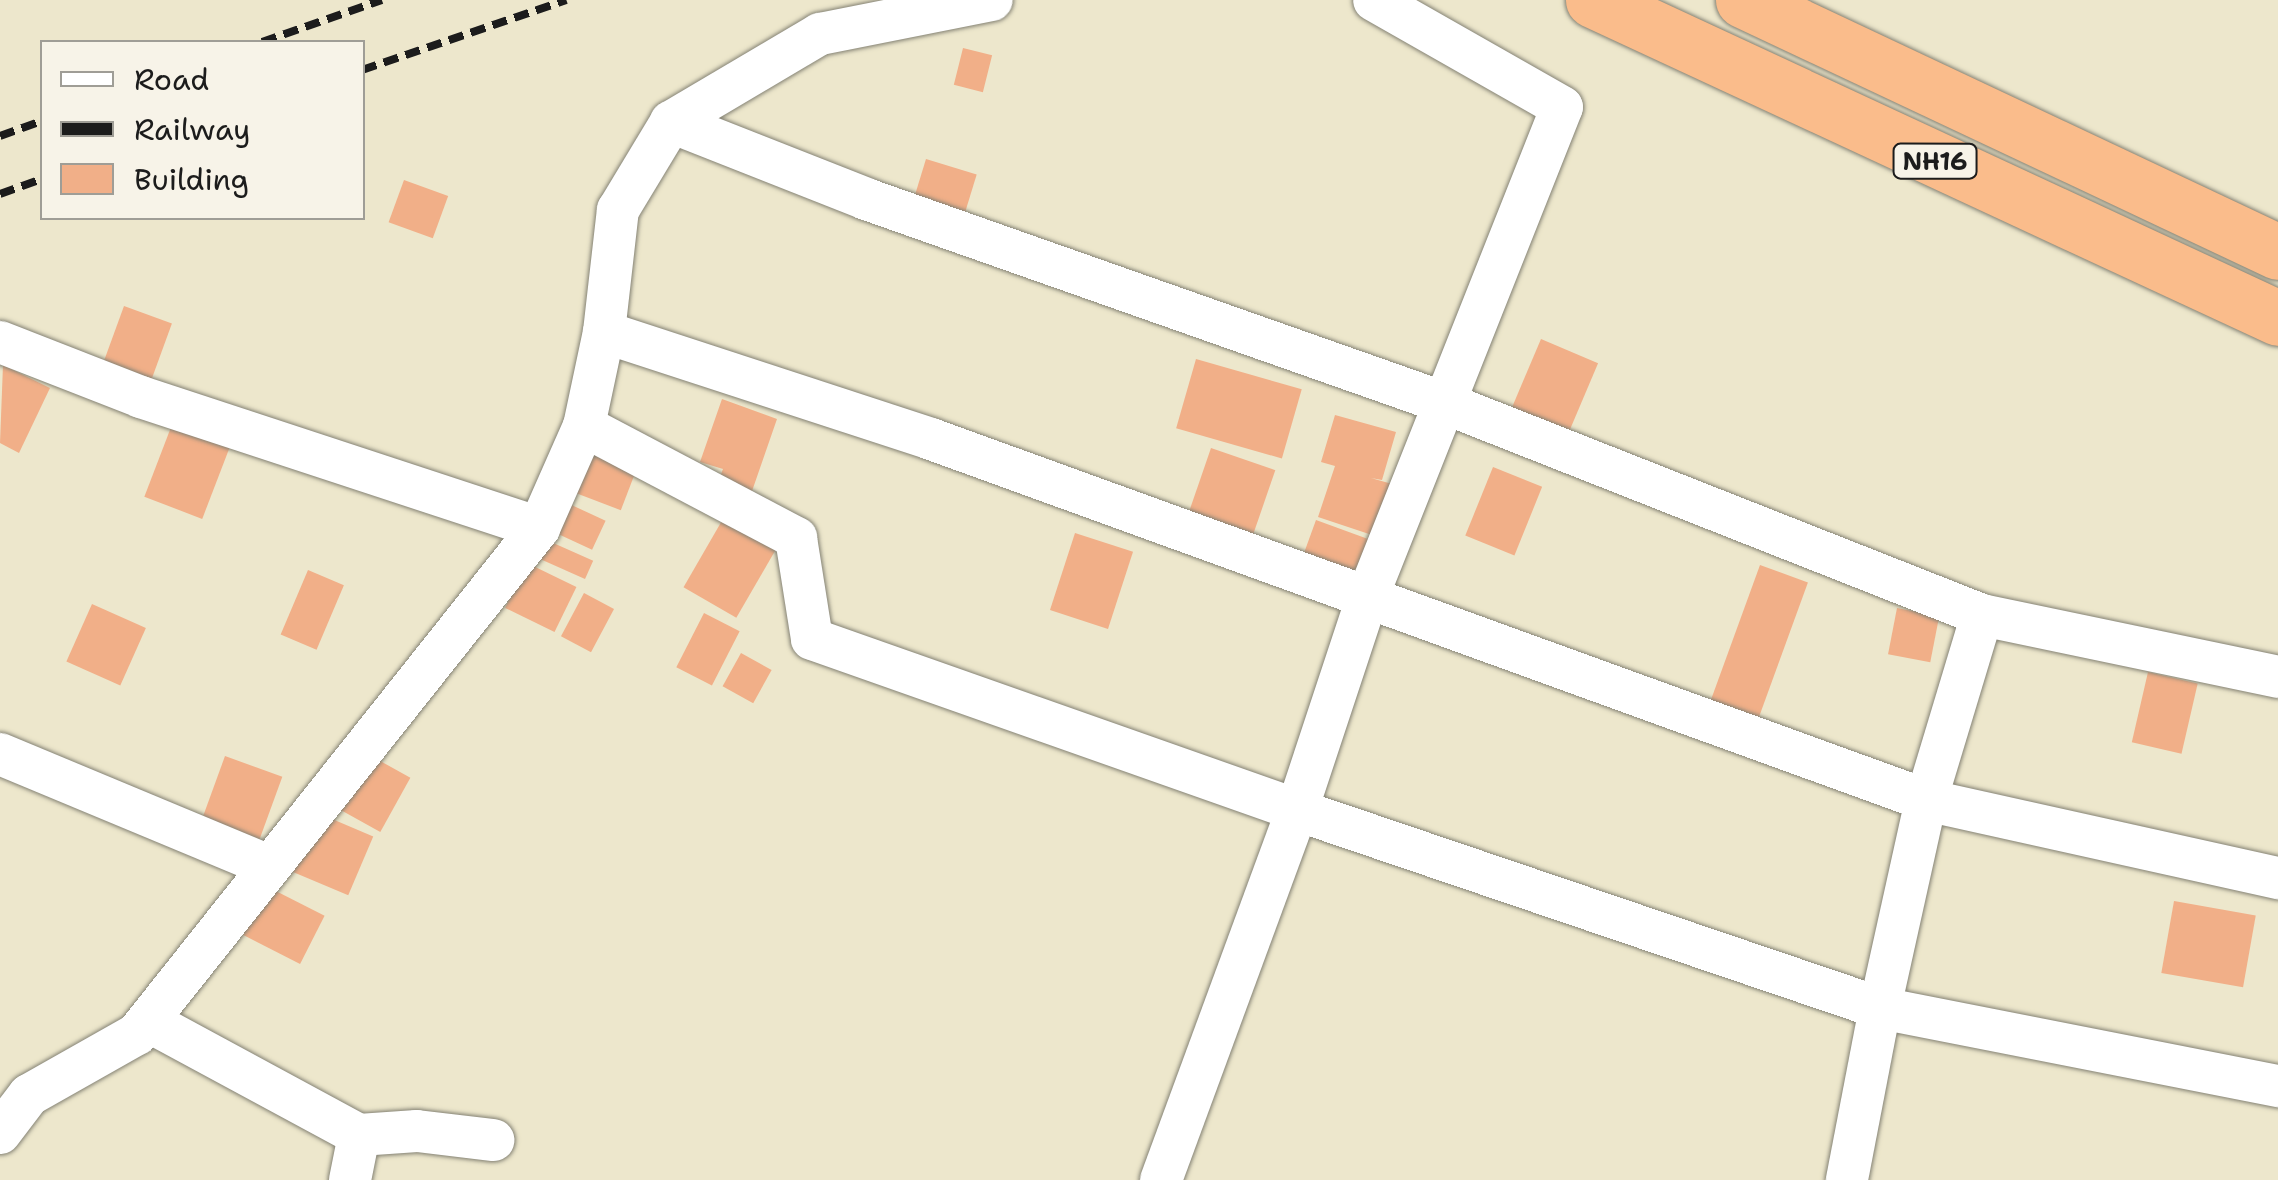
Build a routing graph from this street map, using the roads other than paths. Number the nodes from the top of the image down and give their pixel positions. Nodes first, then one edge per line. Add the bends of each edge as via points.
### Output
1 (992, 0) edge
2 (1374, 0) edge
3 (1593, 0) edge
4 (1743, 0) edge
5 (671, 122) junction
6 (2278, 252) edge
7 (2278, 318) edge
8 (604, 332) junction
9 (0, 342) edge
10 (1442, 402) junction
11 (584, 426) junction
12 (539, 528) junction
13 (1367, 598) junction
14 (1982, 615) junction
15 (2278, 677) edge
16 (0, 754) edge
17 (1926, 800) junction
18 (1296, 810) junction
19 (268, 865) junction
20 (2278, 878) edge
21 (1880, 1008) junction
22 (148, 1021) junction
23 (2278, 1086) edge
24 (0, 1133) edge
25 (359, 1135) junction
26 (493, 1140) dead end
27 (350, 1180) edge
28 (1161, 1180) edge
29 (1847, 1180) edge

1 - 5 street via 820,34
2 - 10 street via 1562,107
3 - 7 highway, NH16
4 - 6 highway, NH16
5 - 8 street via 618,210
5 - 10 street via 866,199
8 - 11 street
8 - 13 street via 931,438
9 - 12 street via 141,397
10 - 13 street
10 - 14 street
11 - 12 street
11 - 18 street via 796,538 812,640
12 - 19 street
13 - 17 street
13 - 18 street
14 - 15 street
14 - 17 street
16 - 19 street
17 - 20 street
17 - 21 street
18 - 21 street
18 - 28 street
19 - 22 street
21 - 23 street
21 - 29 street
22 - 24 street via 29,1095
22 - 25 street
25 - 26 street via 417,1131
25 - 27 street

